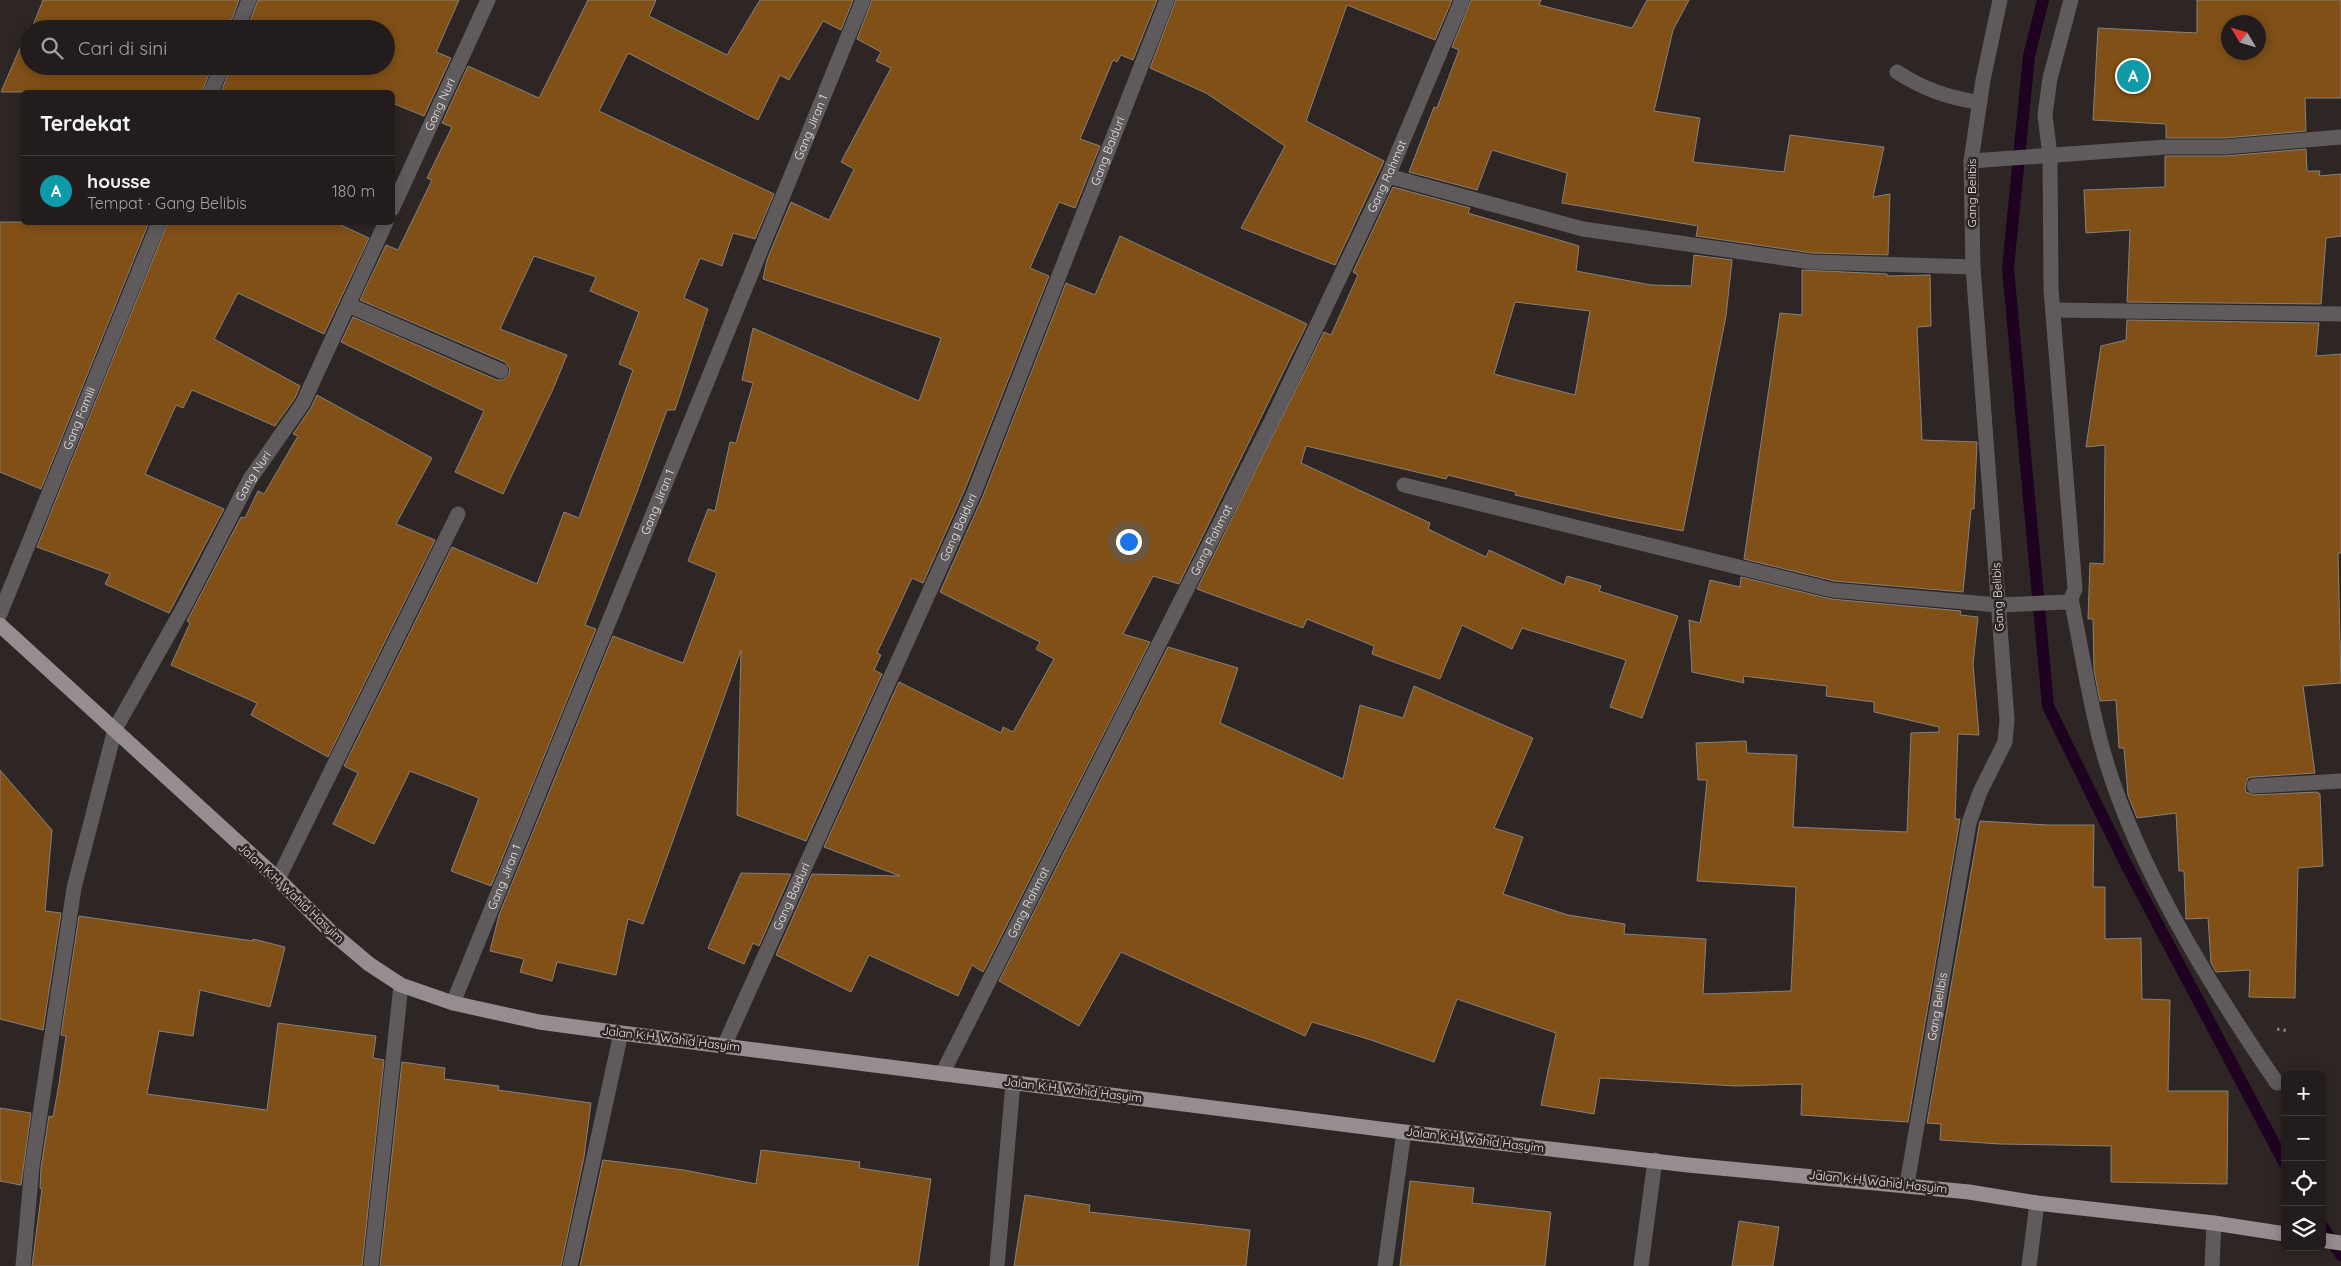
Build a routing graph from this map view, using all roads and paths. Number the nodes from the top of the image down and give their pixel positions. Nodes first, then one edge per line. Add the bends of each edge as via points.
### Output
1 (249, 0) edge
2 (488, 0) edge
3 (863, 0) edge
4 (1167, 0) edge
5 (1462, 0) edge
6 (2000, 0) edge
7 (2071, 0) edge
8 (241, 20) edge
9 (1897, 72) dead end
10 (219, 75) edge
11 (213, 90) edge
12 (1980, 103) junction
13 (2341, 137) edge
14 (2045, 157) junction
15 (1971, 161) junction
16 (1388, 176) junction
17 (395, 202) edge
18 (158, 225) edge
19 (385, 225) edge
20 (1973, 267) junction
21 (348, 305) junction
22 (2053, 310) junction
23 (2341, 314) edge
24 (501, 371) dead end
25 (1404, 485) dead end
26 (458, 514) dead end
27 (2069, 600) junction
28 (1998, 605) junction
29 (0, 614) edge
30 (0, 626) edge
31 (115, 729) junction
32 (2341, 781) edge
33 (2254, 786) dead end
34 (278, 880) junction
35 (401, 986) junction
36 (453, 1003) junction
37 (621, 1033) junction
38 (724, 1046) junction
39 (942, 1074) junction
40 (1013, 1083) junction
41 (2277, 1083) dead end
42 (1404, 1132) junction
43 (1655, 1160) junction
44 (1907, 1184) junction
45 (2037, 1202) junction
46 (2214, 1223) junction
47 (2281, 1233) edge
48 (2326, 1241) edge
49 (2341, 1243) edge
50 (22, 1266) edge
51 (370, 1266) edge
52 (570, 1266) edge
53 (997, 1266) edge
54 (1385, 1266) edge
55 (1641, 1266) edge
56 (2030, 1266) edge
57 (2212, 1266) edge

1 - 8 street
2 - 17 street, Gang Nuri
3 - 36 street, Gang Jiran 1
4 - 38 street, Gang Baiduri via 974,492
5 - 16 street, Gang Rahmat
6 - 12 street, Gang Belibis
7 - 14 street via 2046,98
9 - 12 street via 1942,95
10 - 11 street
12 - 15 street, Gang Belibis
13 - 14 street via 2225,147 2166,146
14 - 15 street
14 - 22 street
15 - 20 street, Gang Belibis
16 - 20 street via 1583,229 1811,262
16 - 39 street, Gang Rahmat via 1271,422
18 - 29 street, Gang Famili
19 - 21 street, Gang Nuri
20 - 28 street, Gang Belibis
21 - 24 street
21 - 31 street, Gang Nuri via 303,403 250,479 185,605
22 - 23 street
22 - 27 street via 2075,589
25 - 28 street via 1832,590
26 - 34 street
27 - 28 street
27 - 41 street via 2100,741 2122,806 2155,882 2234,1020
28 - 44 street, Gang Belibis via 2006,729 2004,742 1969,822
30 - 31 main road, Jalan K.H. Wahid Hasyim
31 - 34 main road, Jalan K.H. Wahid Hasyim
31 - 50 street, Gang Nuri via 74,888 32,1168
32 - 33 street
34 - 35 main road, Jalan K.H. Wahid Hasyim via 337,937
35 - 36 main road, Jalan K.H. Wahid Hasyim
35 - 51 street
36 - 37 main road, Jalan K.H. Wahid Hasyim via 540,1022
37 - 38 main road, Jalan K.H. Wahid Hasyim
37 - 52 street
38 - 39 main road, Jalan K.H. Wahid Hasyim
39 - 40 main road, Jalan K.H. Wahid Hasyim
40 - 42 main road, Jalan K.H. Wahid Hasyim
40 - 53 street
42 - 43 main road, Jalan K.H. Wahid Hasyim
42 - 54 street
43 - 44 main road, Jalan K.H. Wahid Hasyim
43 - 55 street
44 - 45 main road, Jalan K.H. Wahid Hasyim
45 - 46 main road, Jalan K.H. Wahid Hasyim
45 - 56 street
46 - 47 main road, Jalan K.H. Wahid Hasyim
46 - 57 street
48 - 49 main road

